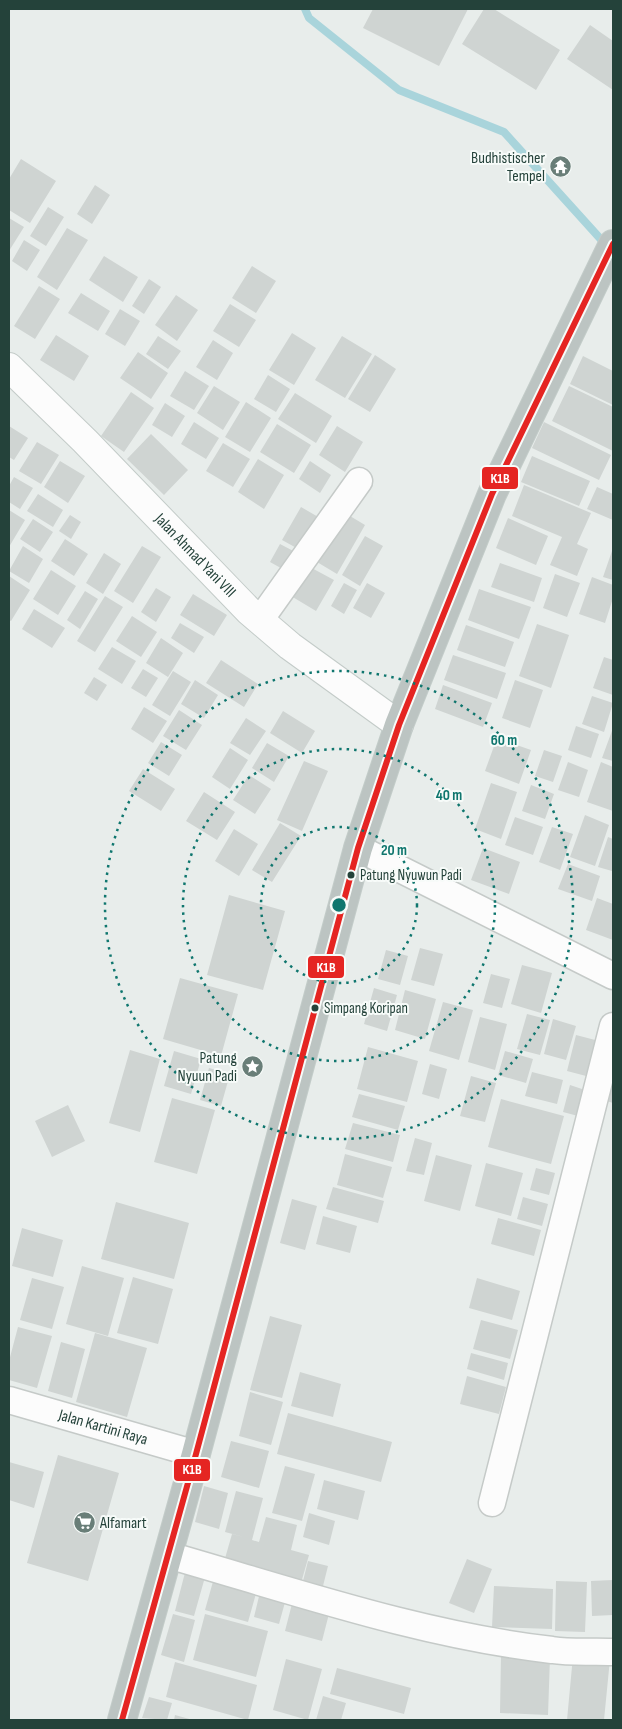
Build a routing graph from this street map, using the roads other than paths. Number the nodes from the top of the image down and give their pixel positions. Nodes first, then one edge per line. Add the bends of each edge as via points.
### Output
1 (613, 244) edge
2 (9, 367) edge
3 (359, 481) dead end
4 (260, 620) junction
5 (399, 724) junction
6 (358, 848) junction
7 (612, 972) edge
8 (613, 1026) edge
9 (9, 1400) edge
10 (196, 1454) junction
11 (492, 1503) dead end
12 (168, 1555) junction
13 (613, 1652) edge
14 (122, 1720) edge

1 - 5 highway via 492,494
2 - 4 street, Jalan Ahmad Yani VIII
3 - 4 street
4 - 5 street, Jalan Ahmad Yani VIII via 325,672
5 - 6 highway
6 - 7 street
6 - 10 highway
8 - 11 street
9 - 10 street, Jalan Kartini Raya
10 - 12 highway
12 - 13 street via 383,1617 506,1644 554,1651
12 - 14 highway

